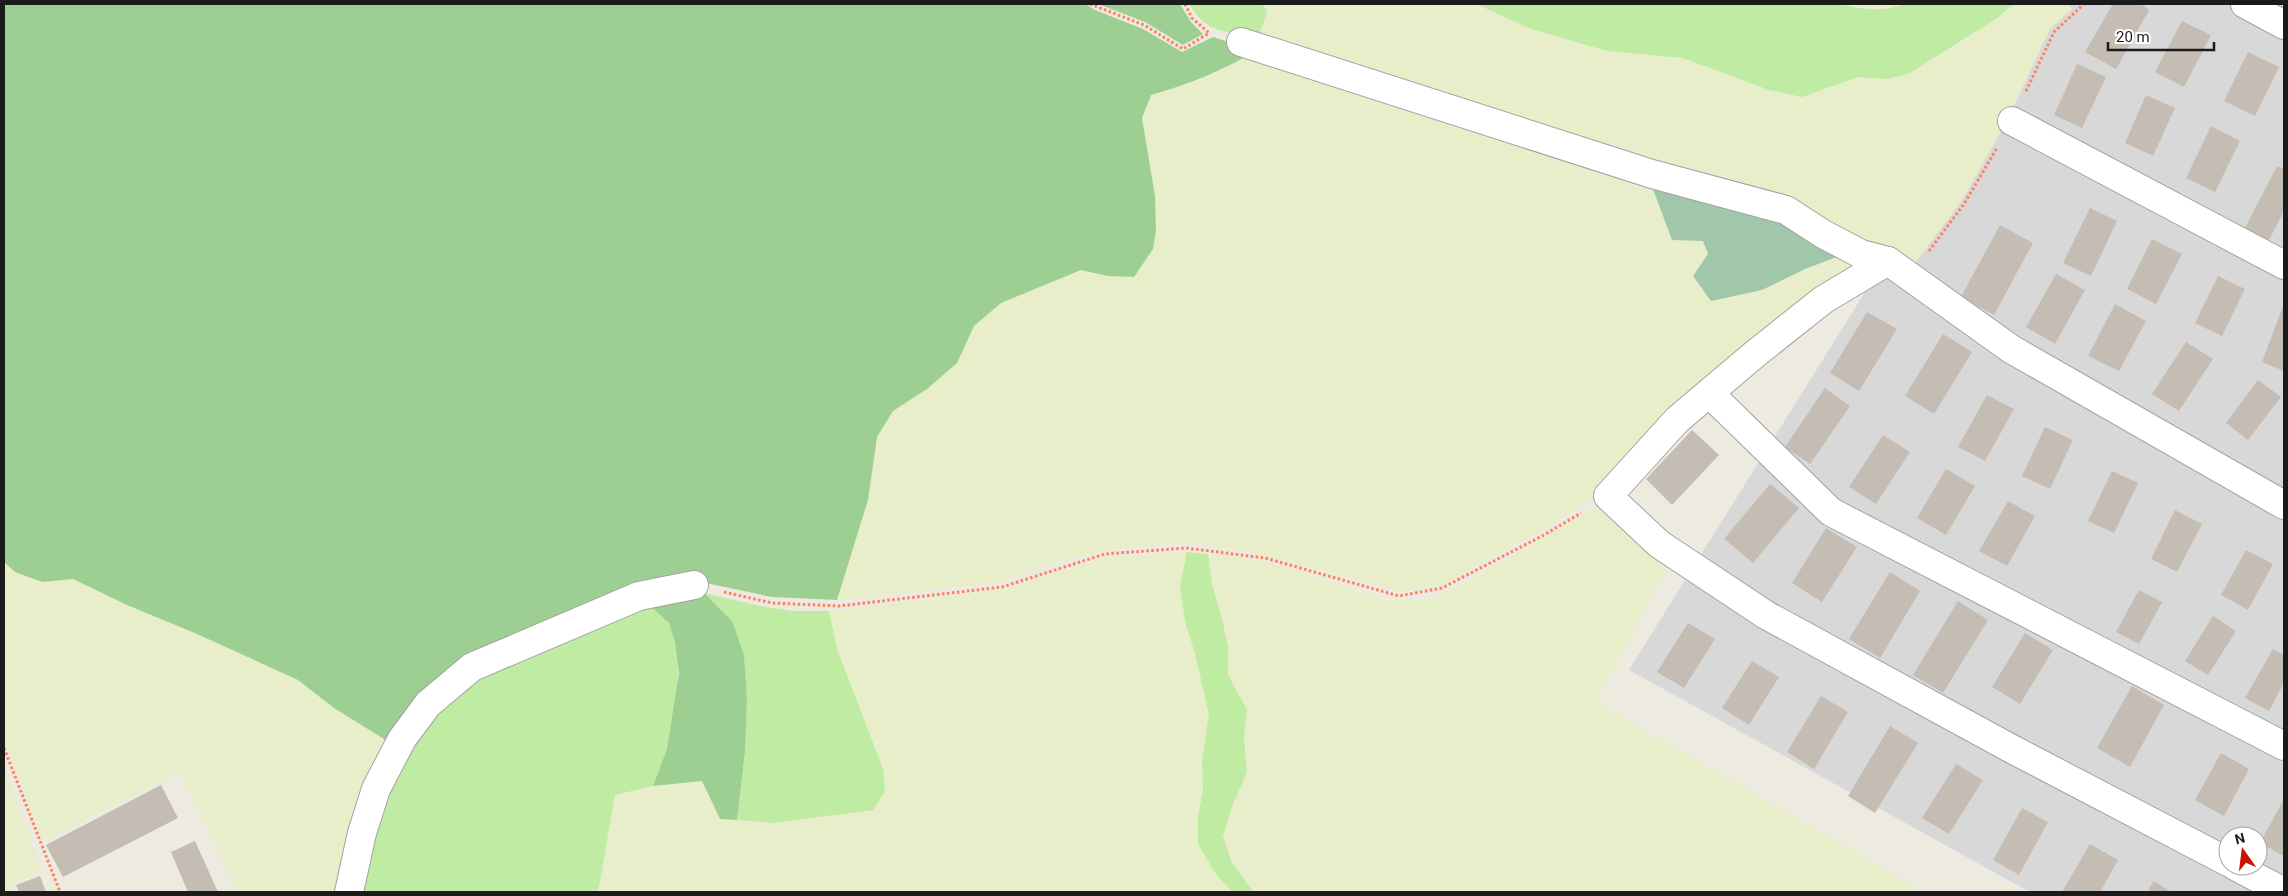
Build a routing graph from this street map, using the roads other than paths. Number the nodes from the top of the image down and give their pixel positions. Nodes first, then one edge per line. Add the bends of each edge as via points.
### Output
1 (2245, 4) edge
2 (2284, 24) edge
3 (1241, 42) road end
4 (2012, 121) dead end
5 (1888, 261) junction
6 (2284, 265) edge
7 (1709, 393) junction
8 (2284, 505) edge
9 (694, 585) road end
10 (2284, 746) edge
11 (2218, 857) edge
12 (2254, 876) edge
13 (349, 892) edge
14 (2284, 892) edge

1 - 2 street
3 - 5 street via 1652,174 1786,210 1861,254
4 - 6 street
5 - 7 street via 1823,300
5 - 8 street via 2011,349
7 - 10 street via 1831,512
7 - 11 street via 1677,420 1608,496 1659,544 1766,615
9 - 13 street via 640,596 472,667 428,704 402,739 376,789
12 - 14 street

